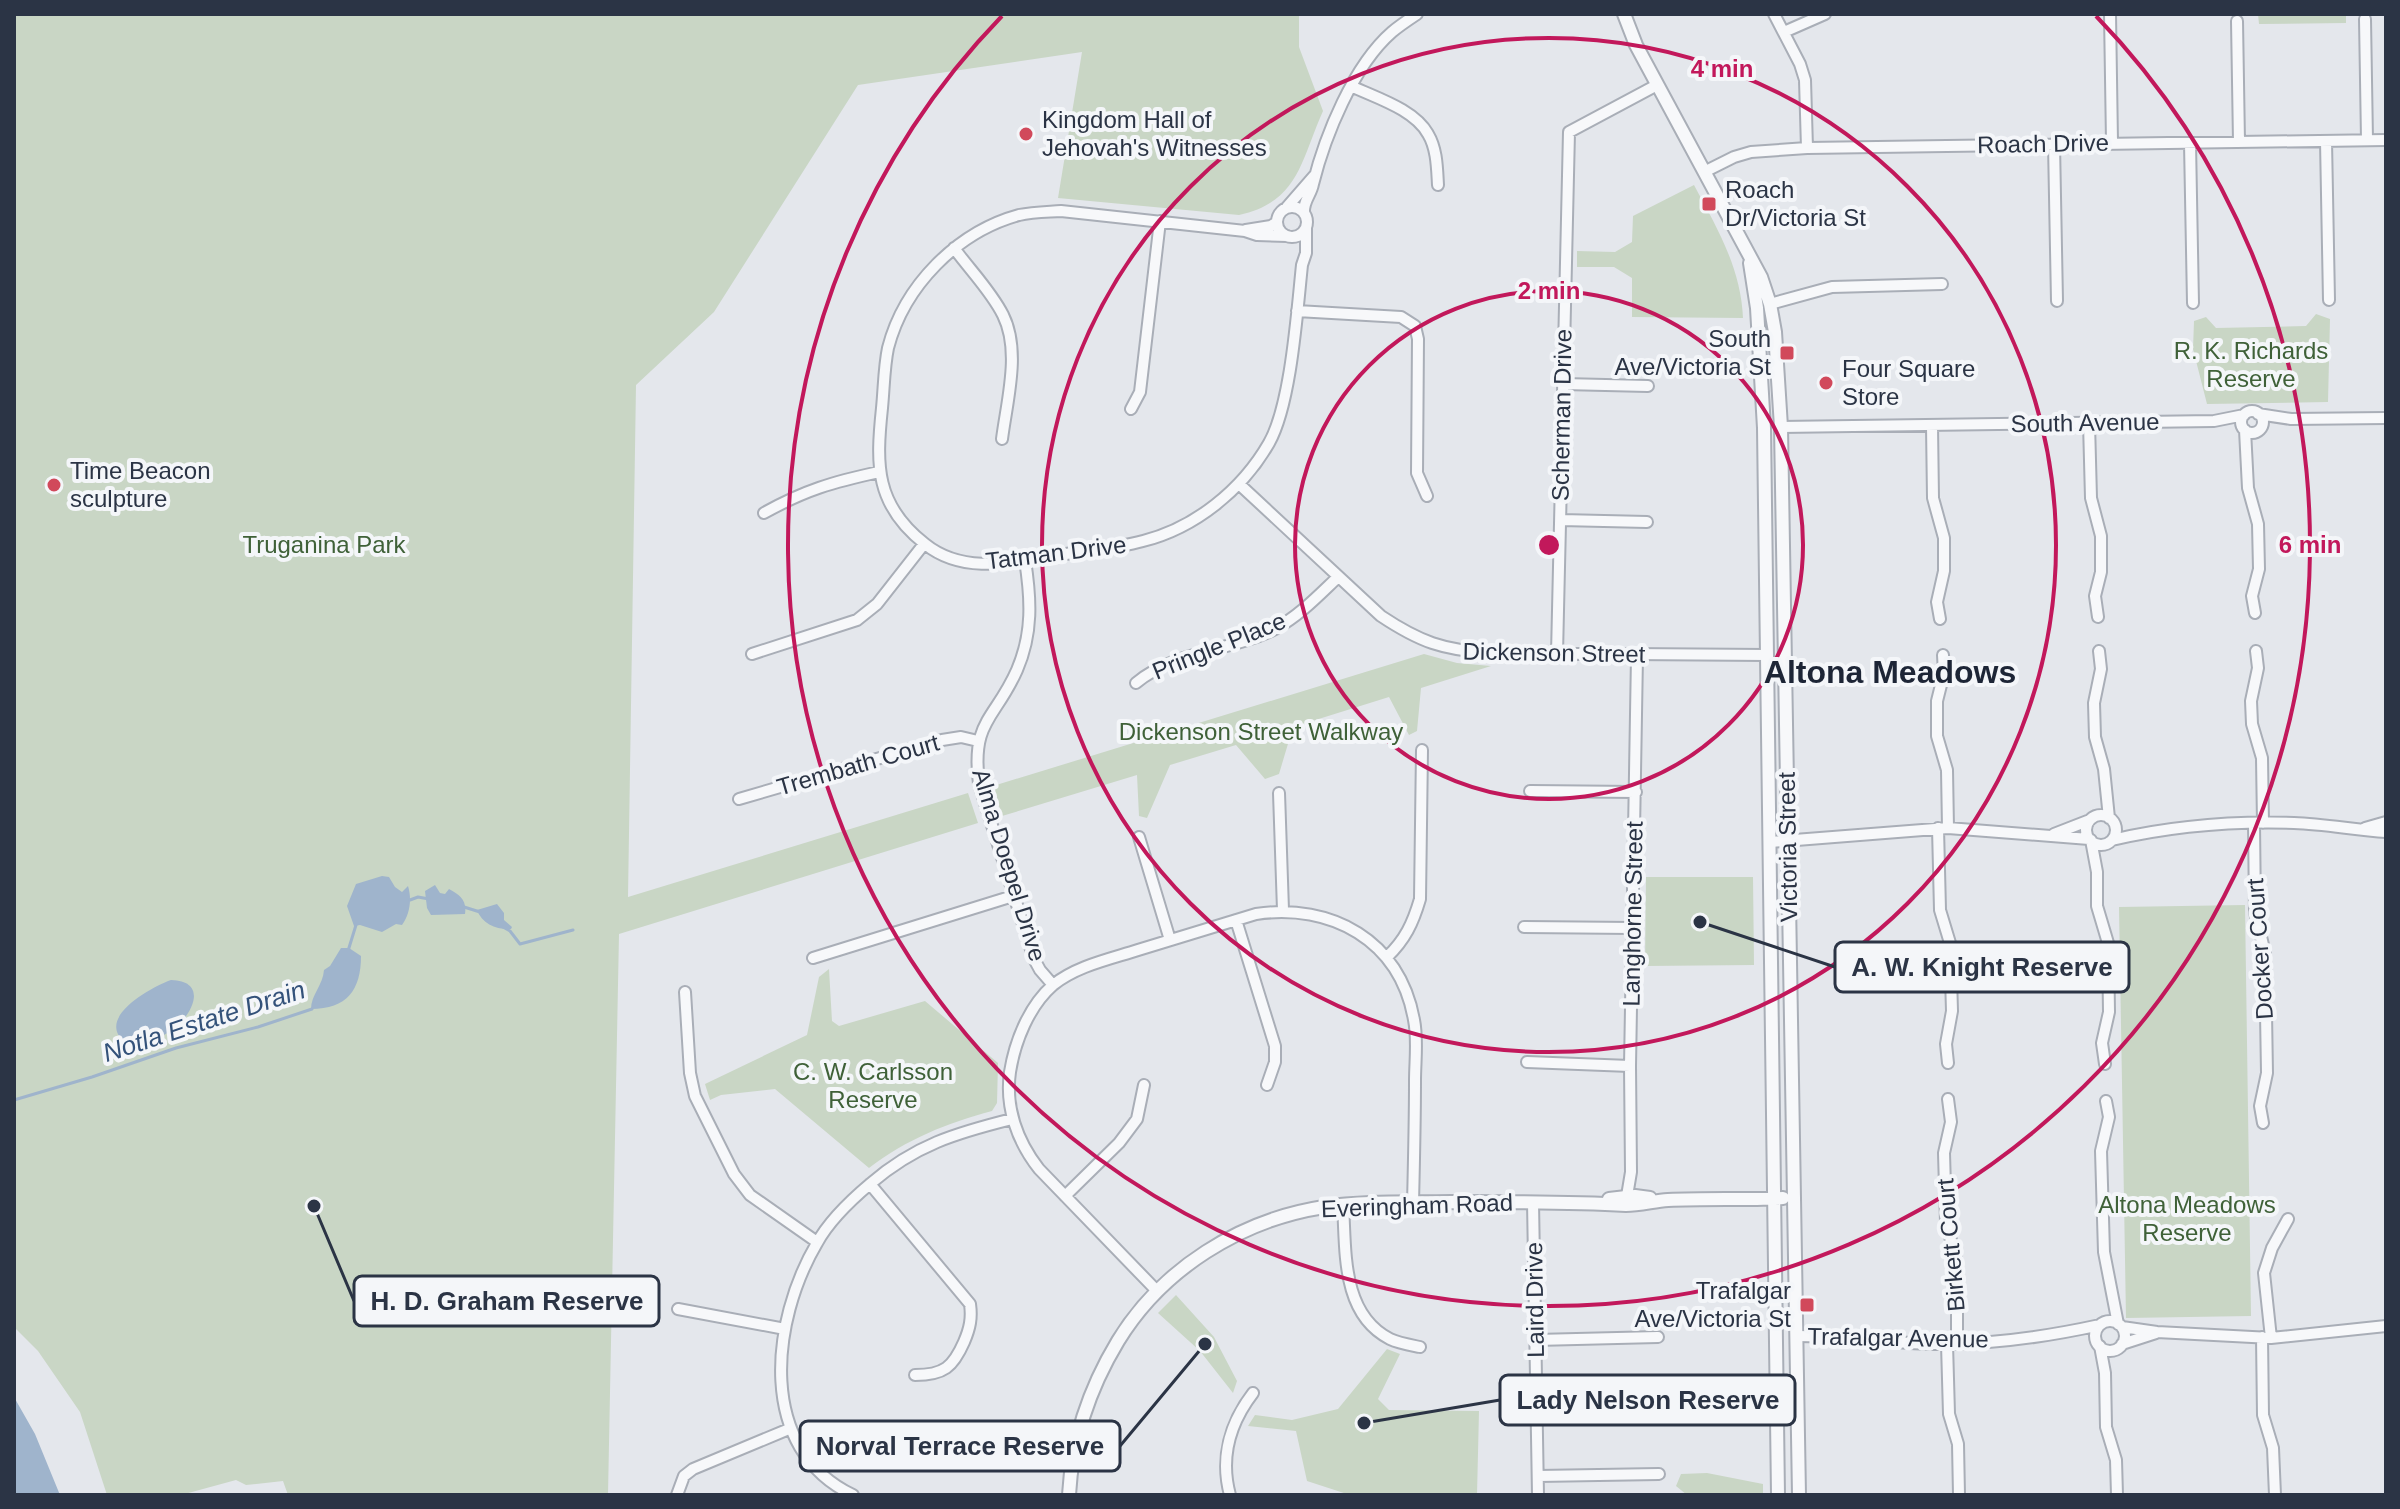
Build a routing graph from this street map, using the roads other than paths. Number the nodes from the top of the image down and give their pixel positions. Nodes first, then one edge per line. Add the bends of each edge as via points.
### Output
1 (1417, 14) edge
2 (1624, 14) edge
3 (1774, 14) edge
4 (1825, 14) edge
5 (2110, 14) edge
6 (2365, 19) dead end
7 (2237, 21) dead end
8 (1784, 32) junction
9 (1657, 85) junction
10 (1351, 86) junction
11 (2367, 140) junction
12 (2386, 140) edge
13 (2326, 141) junction
14 (2112, 142) junction
15 (2239, 142) junction
16 (2190, 143) junction
17 (2054, 144) junction
18 (1807, 148) junction
19 (1704, 172) junction
20 (1316, 175) junction
21 (1438, 185) dead end
22 (1287, 207) junction
23 (1304, 213) junction
24 (1160, 221) junction
25 (1277, 222) junction
26 (1306, 228) junction
27 (1245, 231) junction
28 (1289, 236) junction
29 (954, 248) junction
30 (1748, 252) junction
31 (1302, 265) junction
32 (1942, 284) dead end
33 (2329, 300) dead end
34 (2057, 301) dead end
35 (2193, 303) dead end
36 (1770, 304) junction
37 (1757, 308) junction
38 (1297, 311) junction
39 (1563, 384) junction
40 (1648, 386) dead end
41 (1131, 409) dead end
42 (2258, 414) junction
43 (2244, 415) junction
44 (2386, 418) edge
45 (2291, 419) junction
46 (2214, 421) junction
47 (2089, 423) junction
48 (1932, 426) junction
49 (1781, 427) junction
50 (1764, 428) junction
51 (2244, 430) junction
52 (2259, 430) junction
53 (1002, 439) dead end
54 (2248, 458) junction
55 (879, 472) junction
56 (1239, 484) junction
57 (1427, 496) dead end
58 (764, 513) dead end
59 (1561, 520) junction
60 (1647, 522) dead end
61 (924, 544) junction
62 (1025, 560) junction
63 (1337, 578) junction
64 (2255, 613) dead end
65 (2098, 617) dead end
66 (1940, 619) dead end
67 (2099, 651) dead end
68 (2256, 651) dead end
69 (752, 654) dead end
70 (1557, 654) junction
71 (1767, 655) junction
72 (1786, 655) junction
73 (1943, 655) dead end
74 (1637, 656) junction
75 (1136, 683) dead end
76 (978, 741) junction
77 (1422, 750) dead end
78 (1530, 791) dead end
79 (1636, 792) junction
80 (1279, 793) dead end
81 (2105, 793) junction
82 (739, 799) dead end
83 (2092, 818) junction
84 (2112, 821) junction
85 (2386, 822) edge
86 (2258, 823) junction
87 (1943, 828) junction
88 (2363, 829) junction
89 (2153, 832) junction
90 (2386, 832) edge
91 (2054, 834) junction
92 (1139, 837) dead end
93 (2090, 840) junction
94 (1788, 841) junction
95 (2111, 841) junction
96 (1770, 842) junction
97 (2097, 872) junction
98 (1013, 896) junction
99 (1283, 910) junction
100 (1236, 920) junction
101 (1524, 927) dead end
102 (1633, 928) junction
103 (1170, 940) junction
104 (1387, 957) junction
105 (813, 958) dead end
106 (1053, 985) junction
107 (685, 992) dead end
108 (1527, 1062) dead end
109 (1948, 1063) dead end
110 (2105, 1064) dead end
111 (1630, 1066) junction
112 (1144, 1085) dead end
113 (1267, 1085) dead end
114 (1948, 1099) dead end
115 (2106, 1101) dead end
116 (1012, 1119) junction
117 (2263, 1123) dead end
118 (870, 1184) junction
119 (1065, 1196) junction
120 (1794, 1197) junction
121 (1775, 1198) junction
122 (1631, 1199) junction
123 (1533, 1202) junction
124 (1413, 1203) junction
125 (1343, 1205) junction
126 (2288, 1219) dead end
127 (817, 1242) junction
128 (1157, 1291) junction
129 (2114, 1300) junction
130 (678, 1309) dead end
131 (2102, 1324) junction
132 (2120, 1325) junction
133 (2384, 1327) edge
134 (785, 1329) junction
135 (2157, 1332) junction
136 (2069, 1333) junction
137 (1776, 1336) junction
138 (1796, 1336) junction
139 (1658, 1337) dead end
140 (2266, 1338) junction
141 (1536, 1340) junction
142 (1952, 1344) junction
143 (2098, 1344) junction
144 (2120, 1346) junction
145 (1420, 1347) dead end
146 (2105, 1373) junction
147 (915, 1375) dead end
148 (1253, 1393) dead end
149 (789, 1429) junction
150 (1659, 1474) dead end
151 (1538, 1476) junction
152 (677, 1495) edge
153 (853, 1495) edge
154 (1069, 1495) edge
155 (1230, 1495) edge
156 (1538, 1495) edge
157 (1778, 1495) edge
158 (1799, 1495) edge
159 (1959, 1495) edge
160 (2117, 1495) edge
161 (2275, 1495) edge

1 - 10 street via 1390,34
2 - 9 street, Victoria Street
3 - 8 street
4 - 8 street
5 - 14 street
6 - 11 street
7 - 15 street
8 - 18 street via 1805,80
9 - 19 street, Victoria Street
9 - 39 street, Scherman Drive via 1569,132
10 - 20 street
10 - 21 street via 1399,109 1428,133
11 - 12 street, Roach Drive
11 - 13 street, Roach Drive
13 - 15 street, Roach Drive
13 - 33 street
14 - 16 street, Roach Drive
14 - 17 street, Roach Drive
15 - 16 street, Roach Drive
16 - 35 street
17 - 18 street, Roach Drive
17 - 34 street
18 - 19 street, Roach Drive via 1751,152
19 - 30 street, Victoria Street
20 - 22 street
20 - 23 street
22 - 23 street
22 - 25 street
23 - 26 street
24 - 27 street, Tatman Drive
24 - 29 street, Tatman Drive via 1033,212 995,223
24 - 41 street via 1140,392
25 - 27 street, Tatman Drive
25 - 28 street
26 - 28 street
26 - 31 street, Tatman Drive
27 - 28 street, Tatman Drive
28 - 31 street, Tatman Drive via 1299,247
29 - 53 street via 1009,329
29 - 55 street, Tatman Drive via 929,272 896,322 877,446
30 - 36 street, Victoria Street
30 - 37 street, Victoria Street
31 - 38 street, Tatman Drive
32 - 36 street via 1832,287
36 - 37 street
36 - 49 street, Victoria Street
37 - 50 street, Victoria Street
38 - 56 street, Tatman Drive via 1284,396 1270,442
38 - 57 street via 1401,317 1415,326 1417,473
39 - 40 street
39 - 59 street, Scherman Drive
42 - 43 street
42 - 45 street
42 - 52 street
43 - 46 street, South Avenue
43 - 51 street
44 - 45 street
45 - 52 street
46 - 47 street, South Avenue
46 - 51 street, South Avenue
47 - 48 street, South Avenue
47 - 65 street via 2091,498 2101,536
48 - 49 street, South Avenue
48 - 66 street via 1933,498 1944,538
49 - 50 street, South Avenue
49 - 72 street, Victoria Street
50 - 71 street, Victoria Street
51 - 52 street
51 - 54 street
52 - 54 street
54 - 64 street via 2248,493 2258,524
55 - 58 street via 815,488
55 - 61 street, Tatman Drive via 896,515
56 - 62 street, Tatman Drive via 1184,526 1143,541
56 - 63 street, Dickenson Street
59 - 60 street
59 - 70 street, Scherman Drive
61 - 62 street, Tatman Drive via 964,562
61 - 69 street via 877,604 857,620
62 - 76 street, Alma Doepel Drive via 1031,615 1023,654
63 - 70 street, Dickenson Street via 1381,616 1432,644 1453,651
63 - 75 street, Pringle Place via 1275,628 1153,669
67 - 81 street via 2095,737
68 - 86 street, Docker Court via 2251,701 2262,758
70 - 74 street, Dickenson Street
71 - 72 street, Dickenson Street
71 - 74 street, Dickenson Street
71 - 96 street, Victoria Street
72 - 94 street, Victoria Street
73 - 87 street via 1937,701 1937,736 1947,770
74 - 79 street, Langhorne Street
76 - 82 street, Trembath Court via 942,740
76 - 98 street, Alma Doepel Drive via 979,784
77 - 104 street via 1420,899 1402,943
78 - 79 street
79 - 102 street, Langhorne Street
80 - 99 street
81 - 83 street
81 - 84 street
83 - 84 street via 2102,815
83 - 91 street
83 - 93 street via 2087,827
84 - 89 street
84 - 95 street via 2116,832
85 - 88 street
86 - 88 street
86 - 89 street
86 - 117 street, Docker Court via 2255,912 2265,953 2267,1073 2260,1106
87 - 91 street
87 - 94 street
87 - 109 street via 1940,910 1950,943 1952,1011
88 - 90 street
89 - 95 street
91 - 93 street
92 - 103 street
93 - 95 street via 2100,845
93 - 97 street
94 - 96 street
94 - 120 street, Victoria Street
95 - 97 street
96 - 121 street, Victoria Street
97 - 110 street via 2097,906 2108,943
98 - 105 street
98 - 106 street, Alma Doepel Drive via 1034,959
99 - 100 street
99 - 104 street via 1341,923
100 - 103 street
100 - 113 street via 1275,1046
101 - 102 street
102 - 111 street, Langhorne Street
103 - 106 street via 1097,963
104 - 124 street via 1415,1022
106 - 116 street via 1030,1014 1013,1051
107 - 127 street via 695,1096 734,1174 750,1195
108 - 111 street
111 - 122 street, Langhorne Street
112 - 119 street via 1137,1119
114 - 142 street, Birkett Court via 1946,1222 1957,1262
115 - 129 street via 2109,1117 2101,1151 2104,1252
116 - 118 street via 938,1140
116 - 119 street via 1030,1157
118 - 127 street
118 - 147 street via 970,1304 970,1328 955,1362 936,1373
119 - 128 street
120 - 121 street, Everingham Road
120 - 138 street, Victoria Street
121 - 122 street, Everingham Road
121 - 137 street, Victoria Street
122 - 123 street, Everingham Road
123 - 124 street, Everingham Road
123 - 141 street, Laird Drive
124 - 125 street, Everingham Road
125 - 128 street, Everingham Road via 1268,1221 1233,1236
125 - 145 street via 1355,1301 1371,1326 1391,1340
126 - 140 street via 2264,1273
127 - 134 street
128 - 154 street, Everingham Road via 1104,1364 1080,1422
129 - 131 street
129 - 132 street
130 - 134 street
131 - 132 street
131 - 136 street, Trafalgar Avenue
131 - 143 street via 2095,1333
132 - 135 street
132 - 144 street via 2125,1335
133 - 140 street
134 - 149 street via 780,1373
135 - 140 street
135 - 144 street
136 - 142 street, Trafalgar Avenue
136 - 143 street, Trafalgar Avenue
137 - 138 street, Trafalgar Avenue
137 - 157 street, Victoria Street
138 - 142 street, Trafalgar Avenue
138 - 158 street, Victoria Street
139 - 141 street
140 - 161 street via 2263,1415 2273,1448
141 - 151 street, Laird Drive
142 - 159 street, Birkett Court via 1949,1414 1958,1444
143 - 144 street via 2109,1350
143 - 146 street
144 - 146 street
146 - 160 street via 2106,1427 2116,1460
148 - 155 street via 1232,1426 1226,1453
149 - 152 street via 693,1469
149 - 153 street via 821,1474
150 - 151 street
151 - 156 street, Laird Drive

